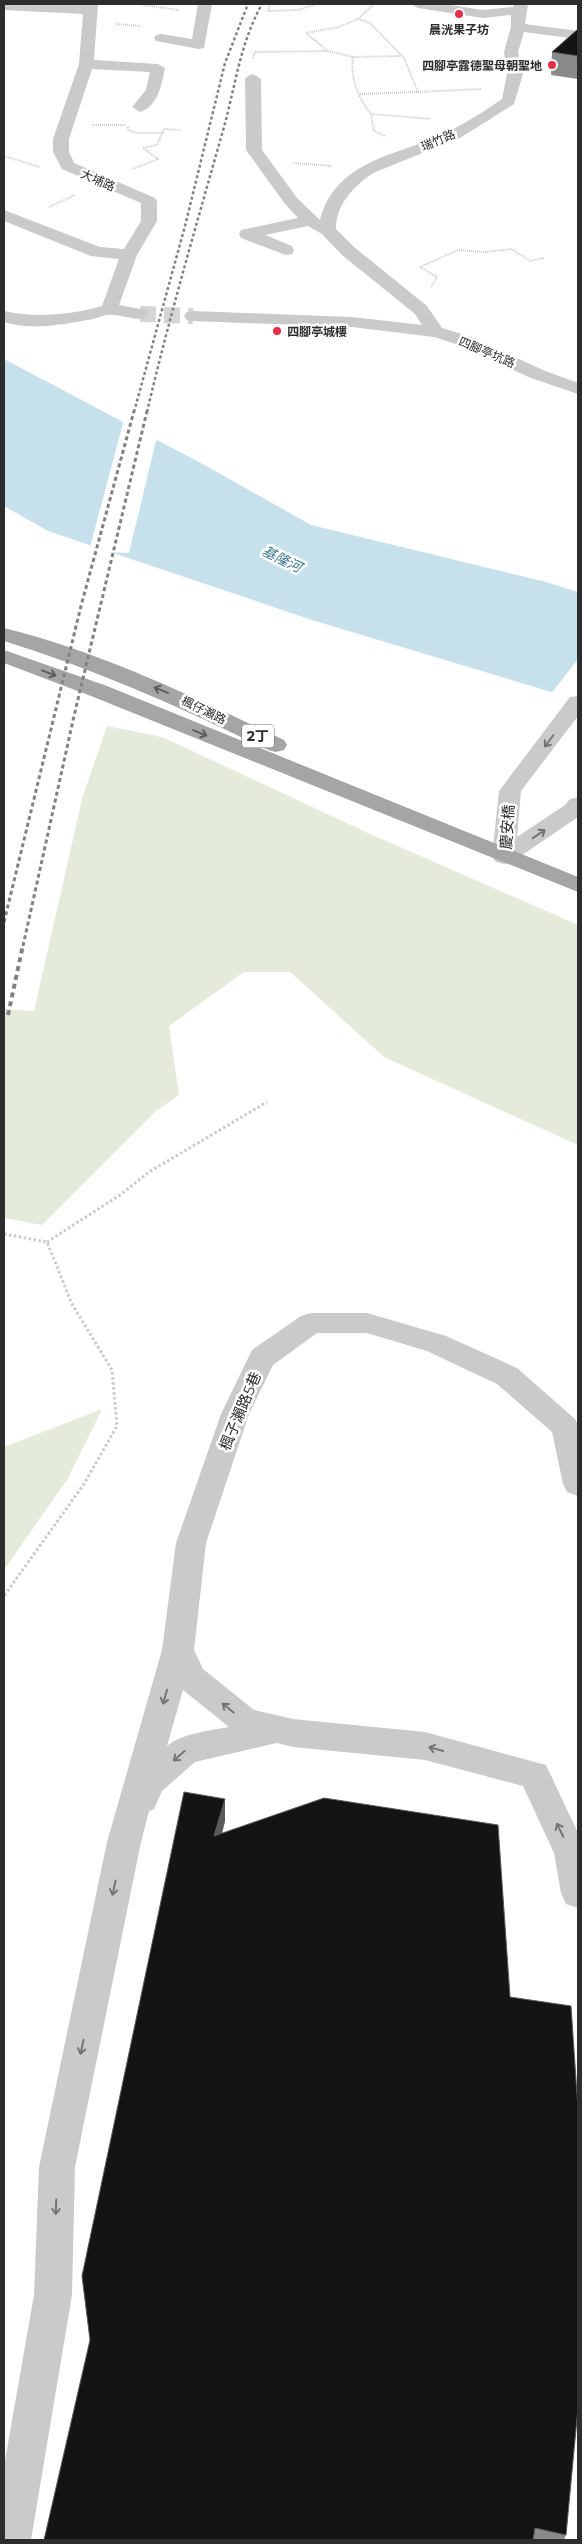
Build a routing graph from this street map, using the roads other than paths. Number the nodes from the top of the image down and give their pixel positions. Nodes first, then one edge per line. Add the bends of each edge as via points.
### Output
1 (418, 4) edge
2 (4, 6) edge
3 (204, 8) edge
4 (519, 8) edge
5 (91, 12) edge
6 (482, 14) junction
7 (517, 29) junction
8 (578, 35) edge
9 (161, 38) road end
10 (86, 64) junction
11 (252, 79) road end
12 (140, 107) road end
13 (4, 215) edge
14 (310, 221) junction
15 (328, 230) junction
16 (286, 250) dead end
17 (130, 255) junction
18 (109, 309) junction
19 (140, 314) tunnel mouth
20 (4, 316) edge
21 (193, 316) tunnel mouth
22 (436, 332) junction
23 (537, 374) junction
24 (578, 383) edge
25 (578, 389) edge
26 (4, 634) edge
27 (4, 656) edge
28 (578, 702) edge
29 (578, 804) edge
30 (504, 857) junction
31 (578, 885) edge
32 (578, 1484) edge
33 (178, 1650) junction
34 (276, 1730) junction
35 (124, 1842) junction
36 (578, 1893) edge
37 (11, 2540) edge

1 - 6 street
2 - 5 street
3 - 9 street via 199,45
4 - 6 street
4 - 7 street
5 - 10 street, 大埔路
6 - 7 street
7 - 8 street
7 - 15 street, 瑞竹路 via 511,52 515,74 509,101 436,142 399,154 360,173 339,197 328,217
10 - 12 street via 158,68 153,91
10 - 17 street, 大埔路 via 61,139 61,152 68,166 149,201 149,220
11 - 14 street via 254,150 291,201
13 - 17 street via 97,252
14 - 15 street
14 - 16 street via 247,234
15 - 22 street via 348,251 421,310
17 - 18 street, 大埔路
18 - 19 street
18 - 20 street via 35,321
21 - 22 street via 352,322
22 - 23 street, 四腳亭坑路 via 465,341
23 - 24 street, 四腳亭坑路
23 - 25 street, 四腳亭坑路
30 -> 26 main road, 楓仔瀨路 / 2丁 via 169,694 96,664
27 -> 30 main road, 楓仔瀨路 / 2丁 via 99,691
28 -> 30 street, 慶安橋 via 510,791
30 -> 29 street, 慶安橋
30 - 31 main road, 楓仔瀨路 / 2丁
32 - 33 street, 楓子瀨路5巷 via 565,1427 507,1376 436,1343 367,1323 311,1323 262,1358 235,1414 191,1543
34 -> 33 street via 245,1721 191,1678
33 -> 35 street, 楓子瀨路5巷
34 -> 35 street via 186,1750 150,1781
36 -> 34 street via 571,1853 534,1775 424,1746
35 -> 37 street via 57,2167 53,2295

